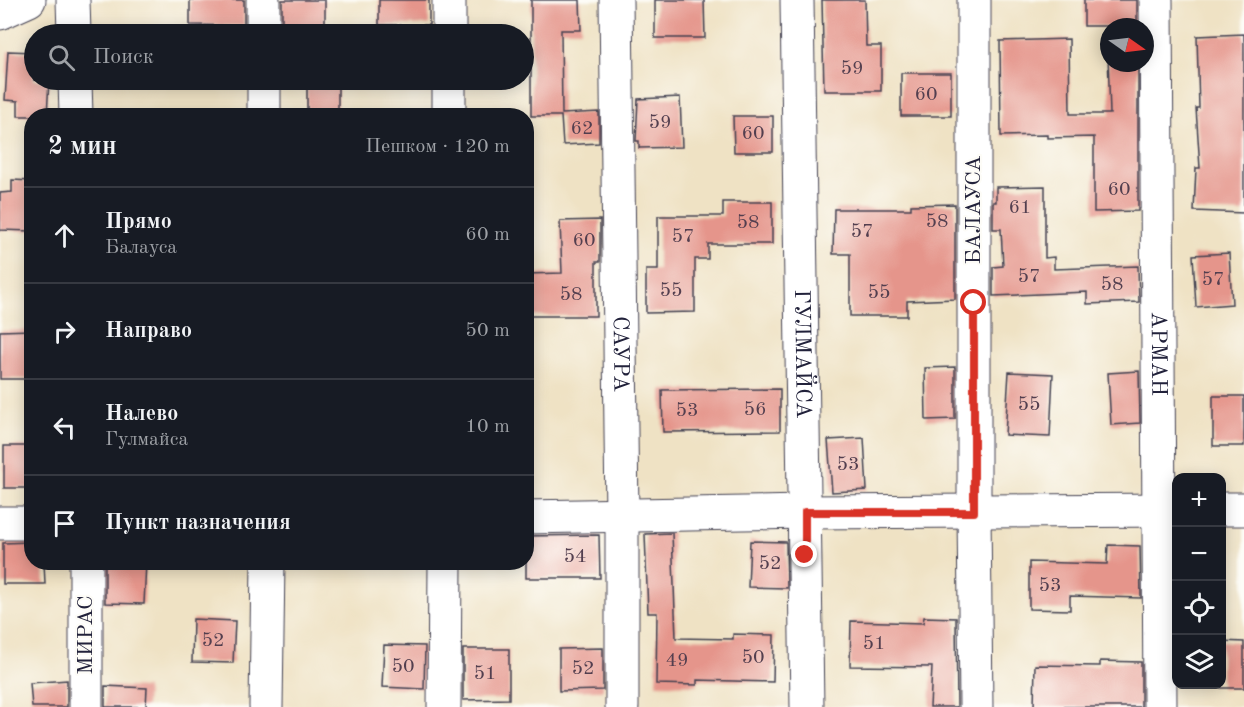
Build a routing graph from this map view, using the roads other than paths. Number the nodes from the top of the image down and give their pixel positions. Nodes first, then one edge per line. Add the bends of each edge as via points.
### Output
1 (29, 0) edge
2 (73, 0) edge
3 (263, 0) edge
4 (450, 0) edge
5 (616, 0) edge
6 (797, 0) edge
7 (974, 0) edge
8 (1156, 0) edge
9 (0, 13) edge
10 (74, 24) edge
11 (263, 24) edge
12 (449, 24) edge
13 (75, 90) edge
14 (264, 90) edge
15 (449, 90) edge
16 (76, 108) edge
17 (264, 108) edge
18 (448, 108) edge
19 (1226, 509) edge
20 (1244, 509) edge
21 (1168, 510) edge
22 (805, 512) junction
23 (974, 512) junction
24 (622, 516) junction
25 (534, 517) edge
26 (0, 523) edge
27 (24, 523) edge
28 (86, 570) edge
29 (268, 570) edge
30 (445, 570) edge
31 (86, 707) edge
32 (266, 707) edge
33 (444, 707) edge
34 (622, 707) edge
35 (807, 707) edge
36 (976, 707) edge
37 (1160, 707) edge

1 - 9 street
2 - 10 street
3 - 11 street
4 - 12 street
5 - 24 street, САУРА
6 - 22 street, ГУЛМАЙСА
7 - 23 street, БАЛАУСА
8 - 21 street, АРМАН
13 - 16 street
14 - 17 street
15 - 18 street
19 - 20 street
21 - 23 street
21 - 37 street, АРМАН
22 - 23 street
22 - 24 street
22 - 35 street, ГУЛМАЙСА
23 - 36 street, БАЛАУСА
24 - 25 street
24 - 34 street, САУРА
26 - 27 street
28 - 31 street, МИРАС
29 - 32 street
30 - 33 street

